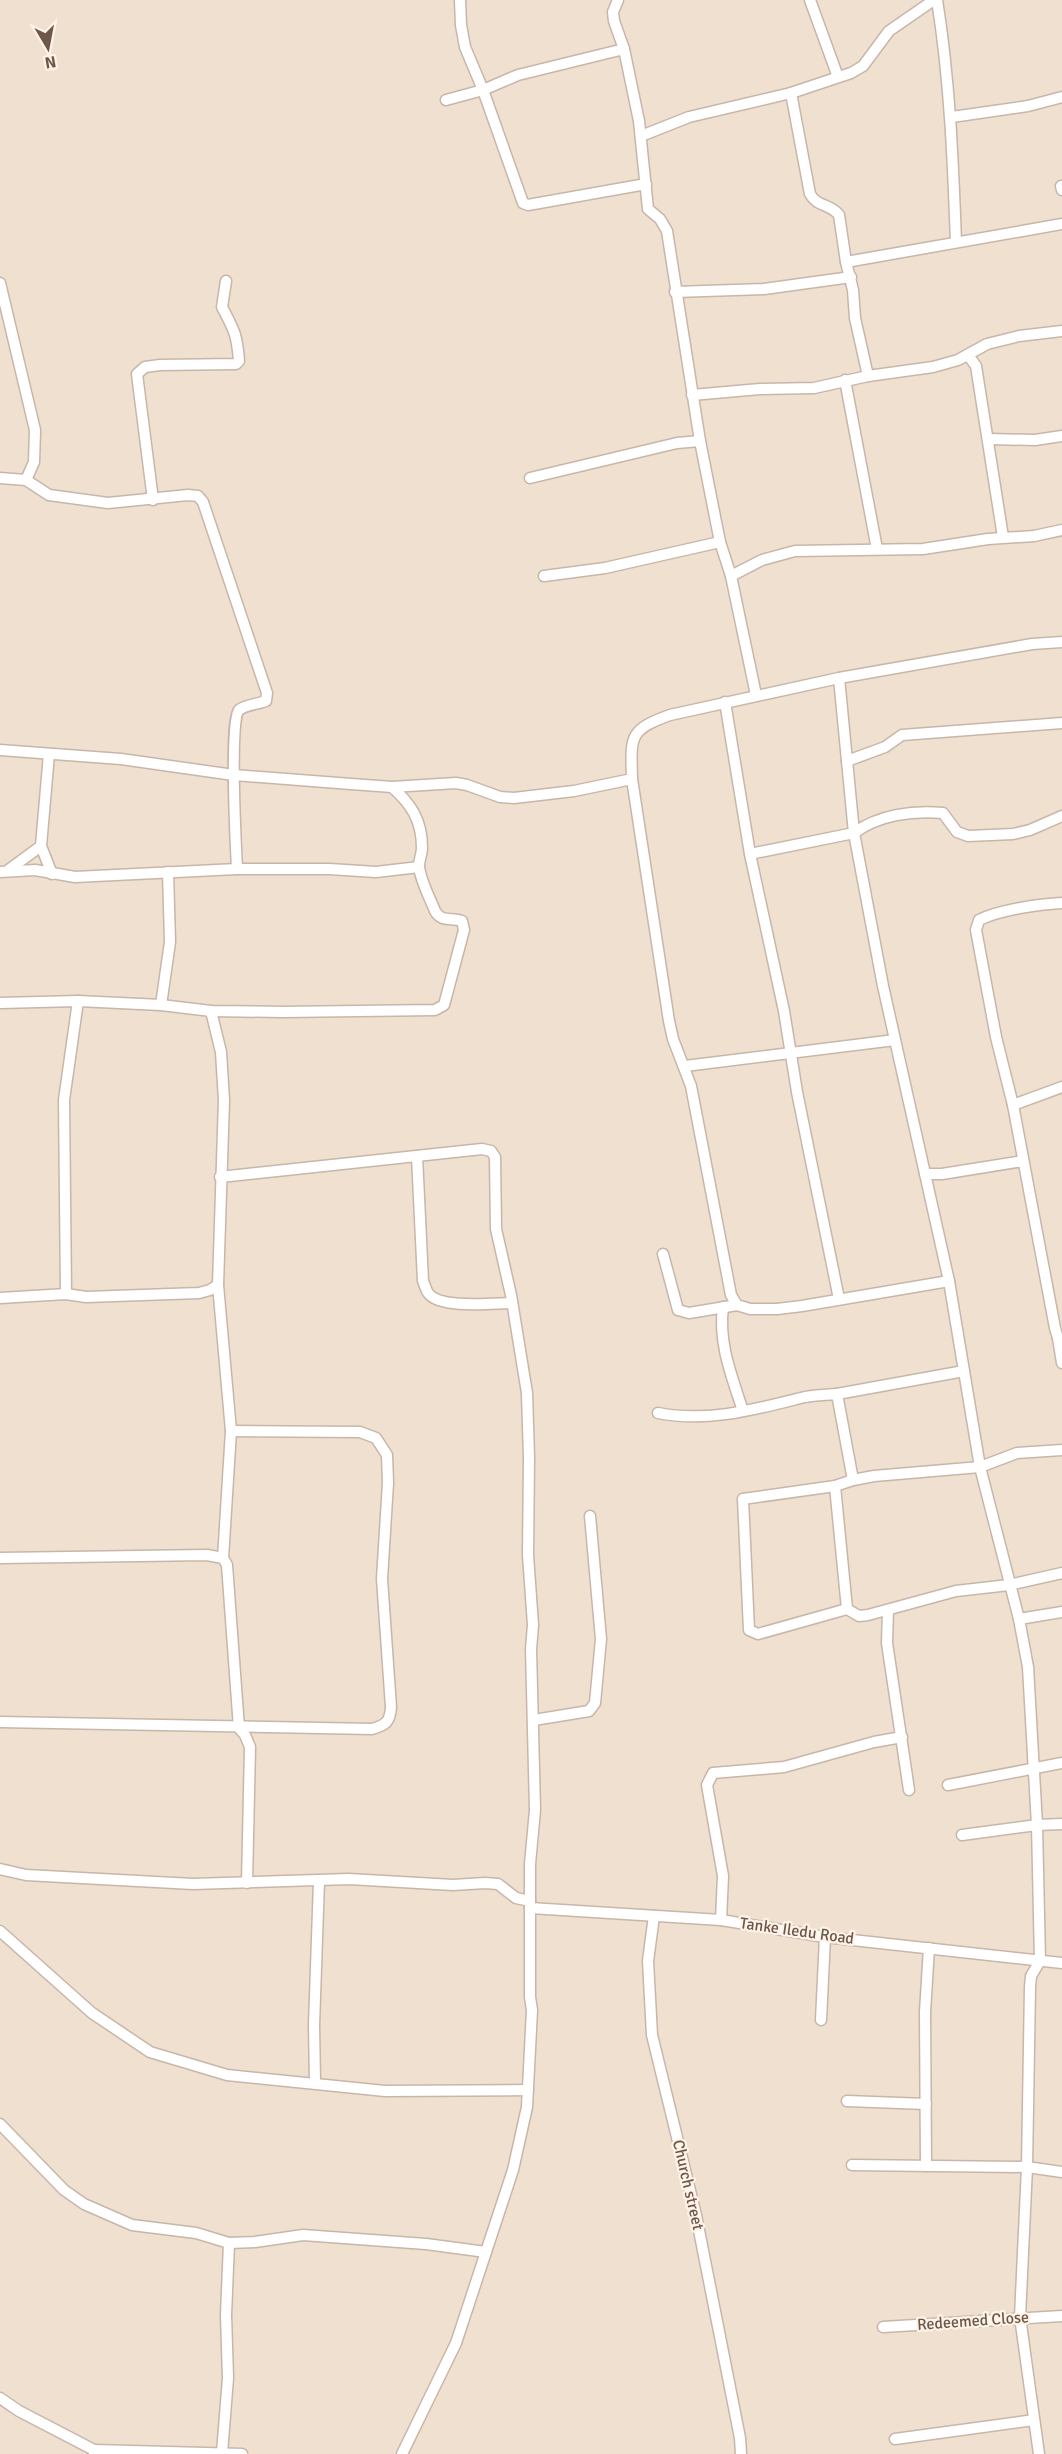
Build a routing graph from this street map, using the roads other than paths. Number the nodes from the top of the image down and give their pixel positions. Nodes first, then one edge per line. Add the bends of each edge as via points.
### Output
1 (460, 0) edge
2 (618, 0) edge
3 (810, 0) edge
4 (936, 0) edge
5 (624, 49) junction
6 (838, 77) junction
7 (483, 90) junction
8 (791, 93) junction
9 (1062, 97) edge
10 (446, 100) dead end
11 (952, 117) junction
12 (641, 136) junction
13 (646, 184) junction
14 (1062, 224) edge
15 (956, 242) junction
16 (846, 262) junction
17 (851, 278) junction
18 (226, 281) dead end
19 (0, 283) edge
20 (675, 292) junction
21 (1062, 331) edge
22 (968, 355) junction
23 (868, 376) junction
24 (845, 380) junction
25 (692, 395) junction
26 (1062, 436) edge
27 (989, 439) junction
28 (700, 441) junction
29 (0, 478) edge
30 (530, 478) dead end
31 (26, 480) junction
32 (153, 500) junction
33 (1062, 530) edge
34 (1003, 537) junction
35 (720, 542) junction
36 (877, 549) junction
37 (544, 576) dead end
38 (731, 576) junction
39 (1062, 642) edge
40 (839, 678) junction
41 (756, 695) junction
42 (725, 702) junction
43 (1062, 723) edge
44 (0, 750) edge
45 (49, 754) junction
46 (847, 761) junction
47 (234, 775) junction
48 (632, 779) junction
49 (392, 787) junction
50 (1062, 816) edge
51 (854, 833) junction
52 (41, 846) junction
53 (750, 854) junction
54 (419, 867) junction
55 (237, 869) junction
56 (3, 872) edge
57 (168, 872) junction
58 (52, 874) junction
59 (1062, 903) edge
60 (78, 1001) junction
61 (0, 1003) edge
62 (161, 1005) junction
63 (212, 1011) junction
64 (895, 1040) junction
65 (791, 1052) junction
66 (684, 1066) junction
67 (1062, 1088) edge
68 (1013, 1105) junction
69 (417, 1156) junction
70 (1023, 1161) junction
71 (925, 1174) junction
72 (220, 1177) junction
73 (663, 1254) dead end
74 (950, 1281) junction
75 (218, 1285) junction
76 (66, 1294) junction
77 (0, 1298) edge
78 (839, 1299) junction
79 (512, 1303) junction
80 (737, 1305) junction
81 (723, 1307) junction
82 (1060, 1338) edge
83 (1062, 1363) edge
84 (964, 1371) junction
85 (837, 1394) junction
86 (743, 1411) junction
87 (658, 1413) dead end
88 (231, 1431) junction
89 (1062, 1450) edge
90 (980, 1467) junction
91 (853, 1480) junction
92 (835, 1486) junction
93 (590, 1516) dead end
94 (0, 1558) edge
95 (223, 1558) junction
96 (1062, 1573) edge
97 (1009, 1585) junction
98 (847, 1609) junction
99 (888, 1610) junction
100 (1062, 1612) edge
101 (1018, 1619) junction
102 (534, 1720) junction
103 (0, 1722) edge
104 (239, 1728) junction
105 (902, 1737) junction
106 (1062, 1763) edge
107 (1033, 1769) junction
108 (948, 1785) dead end
109 (909, 1790) dead end
110 (1062, 1824) edge
111 (1037, 1825) junction
112 (962, 1835) dead end
113 (0, 1869) edge
114 (318, 1881) junction
115 (247, 1882) junction
116 (530, 1905) junction
117 (654, 1916) junction
118 (721, 1920) junction
119 (0, 1931) edge
120 (825, 1937) junction
121 (929, 1948) junction
122 (1040, 1961) junction
123 (1062, 1963) edge
124 (821, 2020) dead end
125 (315, 2083) junction
126 (528, 2090) junction
127 (848, 2101) dead end
128 (926, 2104) junction
129 (0, 2124) edge
130 (852, 2165) dead end
131 (926, 2166) junction
132 (1027, 2167) junction
133 (1062, 2172) edge
134 (229, 2243) junction
135 (486, 2252) junction
136 (1062, 2316) edge
137 (1020, 2317) junction
138 (883, 2327) dead end
139 (0, 2398) edge
140 (1034, 2420) junction
141 (895, 2439) dead end
142 (94, 2452) edge
143 (222, 2453) edge
144 (242, 2454) edge
145 (402, 2454) edge
146 (741, 2454) edge
147 (1039, 2454) edge

1 - 7 street via 465,47
2 - 5 street via 614,21
3 - 6 street
4 - 6 street via 889,32 863,66
4 - 11 street
5 - 7 street via 518,75
5 - 12 street
6 - 8 street
7 - 10 street
7 - 13 street via 523,203
8 - 12 street via 689,117
8 - 16 street via 810,194 820,205 839,215
9 - 11 street
11 - 15 street
12 - 13 street
13 - 20 street via 648,209 667,231
14 - 15 street
15 - 16 street
16 - 17 street
17 - 20 street via 765,290
17 - 23 street
18 - 32 street via 222,307 237,339 236,364 160,365 145,367 137,374
19 - 31 street via 35,430 34,462
20 - 25 street
21 - 22 street via 999,340
22 - 23 street via 933,367
22 - 27 street via 976,366
23 - 24 street
24 - 25 street via 806,390 760,389
24 - 36 street
25 - 28 street
26 - 27 street
27 - 34 street
28 - 30 street
28 - 35 street
29 - 31 street
31 - 32 street via 49,495 108,503
32 - 47 street via 188,495 198,496 203,502 267,693 266,701 242,708 235,717
33 - 34 street
34 - 36 street via 923,549
35 - 37 street via 605,568
35 - 38 street
36 - 38 street via 795,551 762,560
38 - 41 street
39 - 40 street
40 - 41 street
40 - 46 street
41 - 42 street
42 - 48 street via 670,715 636,732 631,752
42 - 53 street
43 - 46 street via 902,735 885,747
44 - 45 street
45 - 47 street
45 - 52 street
46 - 51 street
47 - 49 street
47 - 55 street
48 - 49 street via 514,798 500,798 456,783
48 - 66 street via 669,1021
49 - 54 street via 408,802 421,832
50 - 51 street via 1013,834 968,836 957,832 943,813 913,813 883,818
51 - 53 street
51 - 64 street
52 - 56 street
52 - 58 street
53 - 65 street
54 - 55 street via 376,872
54 - 63 street via 439,917 462,921 464,930 444,1005 435,1010
55 - 57 street
56 - 58 street via 35,870
57 - 58 street via 75,877
57 - 62 street via 170,942
59 - 68 street via 987,916 979,920 976,930
60 - 61 street
60 - 62 street
60 - 76 street via 64,1100
62 - 63 street
63 - 72 street via 221,1052 224,1100
64 - 65 street
64 - 71 street
65 - 66 street
65 - 78 street
66 - 80 street via 709,1172 731,1295
67 - 68 street
68 - 70 street
69 - 72 street
69 - 79 street via 423,1281 429,1295 460,1304
69 - 79 street via 482,1149 491,1151 495,1157 496,1229
70 - 71 street
70 - 82 street
71 - 74 street
72 - 75 street
73 - 81 street via 678,1310 689,1313
74 - 78 street
74 - 84 street
75 - 76 street via 199,1293 86,1297
75 - 88 street
76 - 77 street
78 - 80 street via 777,1308 750,1309
79 - 102 street via 527,1393
80 - 81 street
81 - 86 street via 723,1346
82 - 83 street
84 - 85 street
84 - 90 street
85 - 86 street
85 - 91 street
86 - 87 street via 705,1418
88 - 95 street
88 - 104 street via 360,1432 376,1438 387,1455 382,1579 391,1718 386,1725 372,1729
89 - 90 street via 1017,1453
90 - 91 street
90 - 97 street
91 - 92 street
92 - 98 street
92 - 98 street via 743,1500 749,1630 758,1634
93 - 102 street via 601,1639 595,1703 589,1712
94 - 95 street
95 - 104 street via 227,1565
96 - 97 street
97 - 99 street via 956,1591
97 - 101 street
98 - 99 street via 859,1616
99 - 105 street via 887,1643
100 - 101 street
101 - 107 street via 1028,1667
102 - 116 street
103 - 104 street
104 - 115 street via 250,1747
105 - 109 street
105 - 118 street via 784,1767 713,1773 707,1785 723,1876
106 - 107 street
107 - 108 street
107 - 111 street
110 - 111 street
111 - 112 street
111 - 122 street
113 - 115 street via 26,1875 193,1884
114 - 115 street
114 - 116 street via 492,1884 504,1887
114 - 125 street
116 - 117 street, Tanke Iledu Road
116 - 126 street via 532,2010
117 - 118 street, Tanke Iledu Road
117 - 146 street, Church street via 648,1961 652,2035 696,2215
118 - 120 street, Tanke Iledu Road
119 - 125 street via 92,2013 150,2052 227,2075
120 - 121 street, Tanke Iledu Road
120 - 124 street
121 - 122 street, Tanke Iledu Road
121 - 128 street
122 - 123 street, Tanke Iledu Road
122 - 132 street via 1031,1976 1030,1987
125 - 126 street via 385,2091
126 - 135 street via 513,2170
127 - 128 street
128 - 131 street
129 - 134 street via 64,2190 84,2205 132,2225 196,2233
130 - 131 street
131 - 132 street
132 - 133 street
132 - 137 street
134 - 135 street via 303,2235
134 - 143 street via 228,2378
135 - 145 street via 456,2343
136 - 137 street, Redeemed Close
137 - 138 street, Redeemed Close
137 - 140 street
139 - 142 street
140 - 141 street
140 - 147 street
142 - 143 street
143 - 144 street

